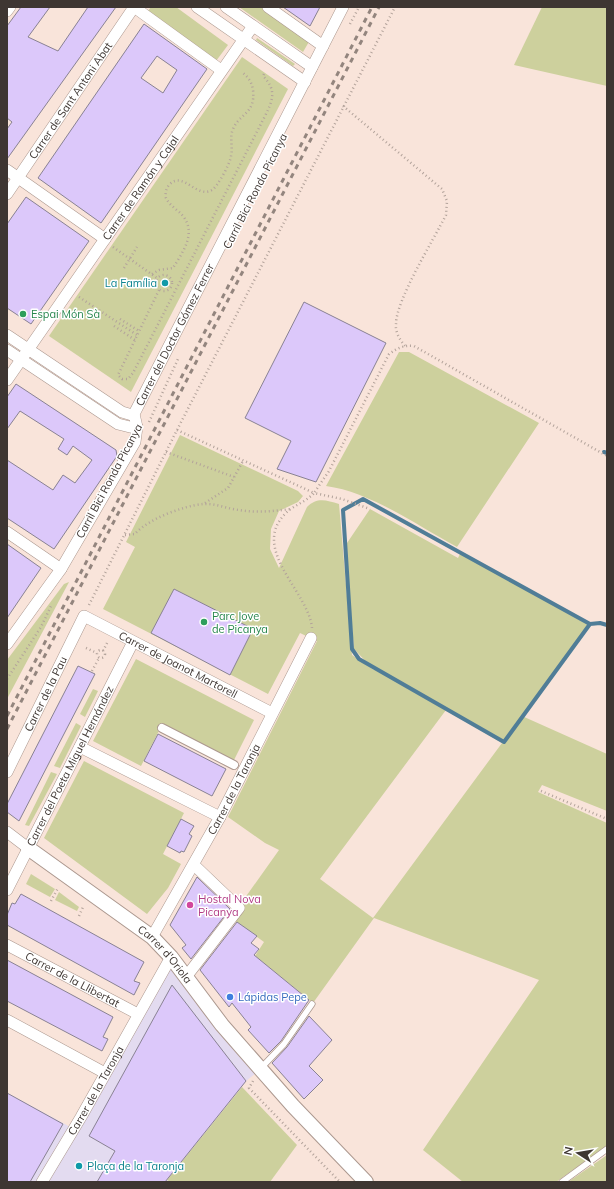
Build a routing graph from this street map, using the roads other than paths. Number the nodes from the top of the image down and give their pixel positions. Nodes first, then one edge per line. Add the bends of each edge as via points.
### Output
1 (10, 7) edge
2 (134, 7) edge
3 (198, 7) edge
4 (226, 7) edge
5 (268, 7) edge
6 (343, 7) edge
7 (7, 11) edge
8 (253, 26) junction
9 (243, 39) junction
10 (323, 46) junction
11 (312, 67) junction
12 (221, 70) junction
13 (305, 82) junction
14 (7, 170) edge
15 (18, 178) junction
16 (7, 194) edge
17 (107, 242) junction
18 (7, 335) edge
19 (28, 349) junction
20 (7, 350) edge
21 (21, 359) junction
22 (7, 380) edge
23 (134, 414) junction
24 (142, 425) junction
25 (7, 532) edge
26 (61, 569) junction
27 (84, 616) joint
28 (311, 638) road end
29 (133, 642) junction
30 (7, 644) edge
31 (272, 713) junction
32 (162, 728) dead end
33 (80, 747) junction
34 (234, 765) dead end
35 (7, 772) edge
36 (220, 817) junction
37 (7, 832) edge
38 (28, 848) junction
39 (194, 865) junction
40 (7, 890) edge
41 (152, 937) junction
42 (7, 945) edge
43 (171, 957) junction
44 (186, 976) junction
45 (312, 1004) dead end
46 (138, 1014) junction
47 (7, 1020) edge
48 (261, 1069) junction
49 (106, 1073) junction
50 (607, 1149) edge
51 (42, 1182) edge
52 (366, 1182) edge
53 (562, 1182) edge

1 - 7 street
2 - 12 street
2 - 15 street, Carrer de Sant Antoni Abat
3 - 9 street
4 - 8 street
5 - 10 street
6 - 10 street, Carrer del Doctor Gómez Ferrer
8 - 9 street, Carrer de Ramón y Cajal
8 - 11 street
9 - 12 street, Carrer de Ramón y Cajal
9 - 13 street
10 - 11 street, Carrer del Doctor Gómez Ferrer
11 - 13 street, Carrer del Doctor Gómez Ferrer
12 - 17 street, Carrer de Ramón y Cajal
13 - 23 street, Carrer del Doctor Gómez Ferrer
14 - 15 street
15 - 16 street, Carrer de Sant Antoni Abat
15 - 17 street
17 - 19 street, Carrer de Ramón y Cajal
18 - 19 street
19 - 21 street, Carrer de Ramón y Cajal
19 - 23 street via 122,412
20 - 21 street
21 - 22 street
21 - 24 street via 118,424 130,427
23 - 24 street, Carrer del Doctor Gómez Ferrer
24 - 26 street, Carrer del Doctor Gómez Ferrer via 135,442
25 - 26 street
26 - 30 street, Carrer del Doctor Gómez Ferrer
27 - 29 street, Carrer de Joanot Martorell
27 - 35 street, Carrer de la Pau
28 - 31 street, Carrer de la Taronja
29 - 31 street, Carrer de Joanot Martorell
29 - 33 street, Carrer del Poeta Miguel Hernández
31 - 36 street, Carrer de la Taronja
32 - 34 street
33 - 36 street
33 - 38 street, Carrer del Poeta Miguel Hernández
36 - 39 street, Carrer de la Taronja
37 - 38 street, Carrer d'Oriola
38 - 40 street, Carrer del Poeta Miguel Hernández
38 - 41 street, Carrer d'Oriola
39 - 41 street, Carrer de la Taronja
39 - 44 street via 239,908
41 - 43 street, Carrer d'Oriola
42 - 46 street, Carrer de la Llibertat
43 - 44 street, Carrer d'Oriola
43 - 46 street, Carrer de la Taronja
44 - 48 street, Carrer d'Oriola via 222,1025
45 - 48 lane via 284,1044
46 - 49 street, Carrer de la Taronja
47 - 49 street
48 - 52 street, Carrer d'Oriola
49 - 51 street, Carrer de la Taronja
50 - 53 lane

